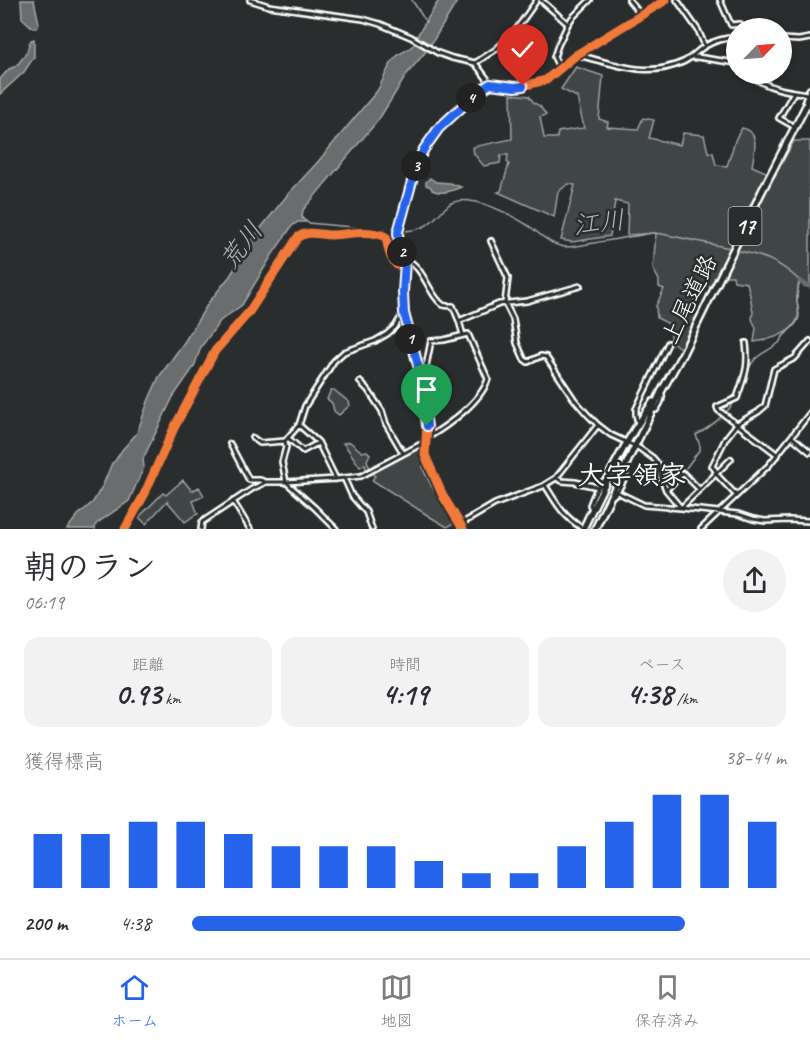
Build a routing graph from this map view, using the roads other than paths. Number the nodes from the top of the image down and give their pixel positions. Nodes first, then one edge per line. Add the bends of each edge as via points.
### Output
1 (250, 0) edge
2 (539, 0) edge
3 (590, 0) edge
4 (629, 0) edge
5 (666, 0) edge
6 (677, 0) edge
7 (720, 0) edge
8 (641, 15) junction
9 (728, 18) edge
10 (568, 24) junction
11 (810, 38) edge
12 (726, 39) edge
13 (792, 40) edge
14 (705, 46) junction
15 (576, 55) junction
16 (692, 58) junction
17 (726, 61) edge
18 (475, 63) junction
19 (560, 69) junction
20 (490, 84) junction
21 (765, 84) edge
22 (794, 92) junction
23 (810, 94) edge
24 (796, 125) junction
25 (491, 241) dead end
26 (405, 259) junction
27 (580, 286) dead end
28 (505, 303) junction
29 (404, 313) junction
30 (459, 321) junction
31 (463, 335) junction
32 (810, 340) edge
33 (668, 343) dead end
34 (746, 343) dead end
35 (421, 378) junction
36 (360, 382) dead end
37 (661, 392) junction
38 (810, 413) edge
39 (638, 423) junction
40 (737, 424) junction
41 (299, 425) junction
42 (598, 425) junction
43 (792, 437) junction
44 (253, 438) dead end
45 (287, 439) junction
46 (426, 440) junction
47 (318, 442) junction
48 (626, 443) junction
49 (230, 444) dead end
50 (635, 446) junction
51 (810, 452) edge
52 (404, 453) junction
53 (778, 455) junction
54 (731, 459) dead end
55 (625, 466) junction
56 (716, 473) junction
57 (344, 478) junction
58 (556, 478) junction
59 (336, 479) junction
60 (607, 479) junction
61 (266, 482) junction
62 (286, 482) junction
63 (545, 485) junction
64 (598, 487) junction
65 (699, 489) junction
66 (666, 490) junction
67 (617, 492) junction
68 (736, 495) junction
69 (610, 497) junction
70 (233, 501) junction
71 (681, 508) junction
72 (592, 509) junction
73 (718, 512) junction
74 (810, 521) edge
75 (461, 524) junction
76 (201, 529) edge
77 (250, 529) edge
78 (336, 529) edge
79 (372, 529) edge
80 (463, 529) edge
81 (584, 529) edge
82 (595, 529) edge
83 (701, 529) edge

1 - 18 street via 363,19 452,58
2 - 10 street
2 - 18 street via 513,34
3 - 10 street
4 - 8 street
5 - 8 street
6 - 14 street
7 - 9 street
8 - 15 street
10 - 19 street via 554,55
11 - 13 street
12 - 14 street
14 - 16 street
15 - 16 street via 624,68 652,70
15 - 19 street
16 - 17 street
18 - 20 street
19 - 20 street via 546,80 519,87
20 - 26 street via 439,128 417,163 398,232
21 - 22 street
22 - 23 street
22 - 24 street via 779,118
23 - 24 highway, 上尾道路 / 17
24 - 37 highway, 上尾道路 / 17
25 - 28 street via 508,278
26 - 29 street
26 - 30 street via 444,306 453,306
27 - 28 street
28 - 30 street
28 - 42 street via 524,359 528,362 546,357 574,399
29 - 35 street
29 - 41 street via 387,334 338,357 305,406
30 - 31 street
31 - 35 street via 431,341
31 - 46 street via 469,335 488,381 472,404
32 - 40 street via 795,358 774,369 765,406
33 - 39 street via 636,409
34 - 40 street via 747,370 737,398 717,407
35 - 46 street
36 - 52 street
37 - 39 highway, 上尾道路 / 17
37 - 50 highway, 上尾道路 / 17
38 - 43 street
39 - 48 highway, 上尾道路 / 17
40 - 53 street
40 - 56 street via 712,466
41 - 45 street
41 - 47 street
42 - 48 street
42 - 58 street
43 - 51 street
43 - 53 street
44 - 45 street via 260,443
45 - 47 street via 303,451
45 - 62 street via 282,462
46 - 52 street
46 - 75 street via 425,455 430,468
47 - 59 street
48 - 50 street
48 - 60 highway, 上尾道路 / 17
49 - 61 street via 249,480
50 - 55 highway, 上尾道路 / 17
50 - 66 street via 658,464
52 - 57 street via 365,474
53 - 68 street
54 - 56 street
55 - 67 street via 627,472
55 - 69 highway, 上尾道路 / 17
56 - 65 street
56 - 68 street
57 - 59 street
57 - 79 street
58 - 63 street
58 - 64 street
59 - 62 street
60 - 64 street
60 - 72 highway, 上尾道路 / 17
61 - 62 street
61 - 70 street
62 - 78 street
63 - 75 street via 495,504
63 - 81 street via 563,513
64 - 72 street
65 - 66 street via 683,473
65 - 71 street
66 - 71 street
67 - 69 street
67 - 71 street via 644,505
68 - 73 street
69 - 82 highway, 上尾道路 / 17
70 - 76 street via 202,522
70 - 77 street
71 - 73 street
72 - 81 highway, 上尾道路 / 17
73 - 74 street via 765,521
73 - 83 street
75 - 80 street

